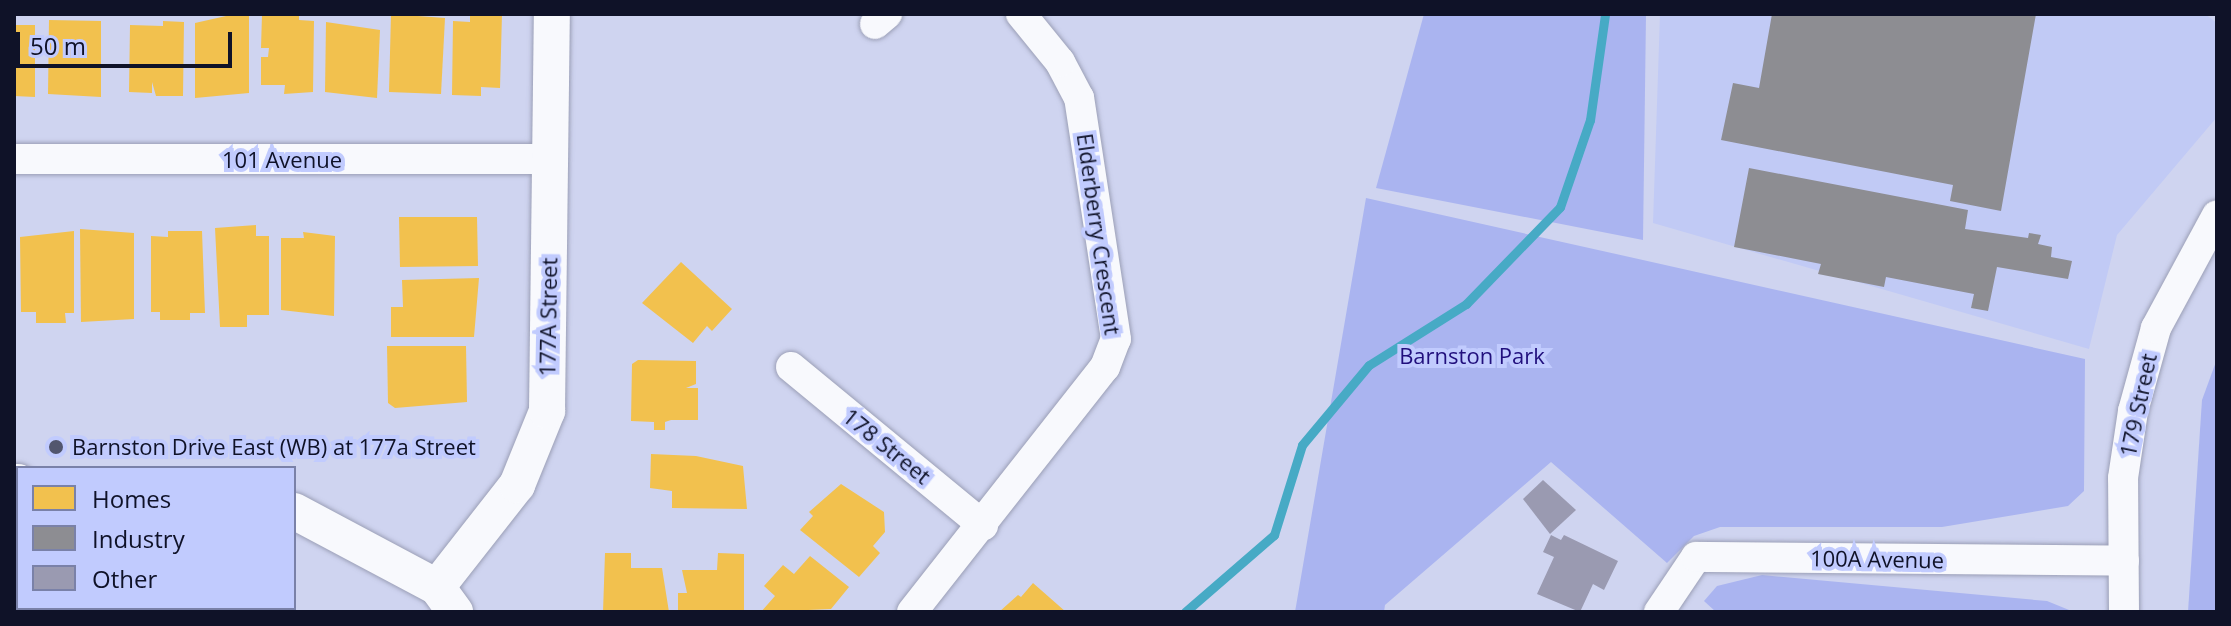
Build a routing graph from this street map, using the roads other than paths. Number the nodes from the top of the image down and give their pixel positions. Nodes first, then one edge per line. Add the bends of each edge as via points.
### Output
1 (552, 14) edge
2 (1021, 14) edge
3 (14, 159) edge
4 (550, 159) junction
5 (2217, 215) edge
6 (791, 367) dead end
7 (296, 512) edge
8 (983, 525) junction
9 (2124, 561) junction
10 (446, 600) edge
11 (912, 612) edge
12 (1659, 612) edge
13 (2124, 612) edge

1 - 4 street, 177A Street
2 - 8 street, Elderberry Crescent via 1068,74 1079,98 1116,339 1105,367
3 - 4 street, 101 Avenue
4 - 10 street, 177A Street via 547,411 517,485
5 - 9 street, 179 Street via 2156,328 2144,369 2123,478
6 - 8 street, 178 Street
7 - 10 street
8 - 11 street
9 - 12 street, 100A Avenue via 1696,557
9 - 13 street, 179 Street

